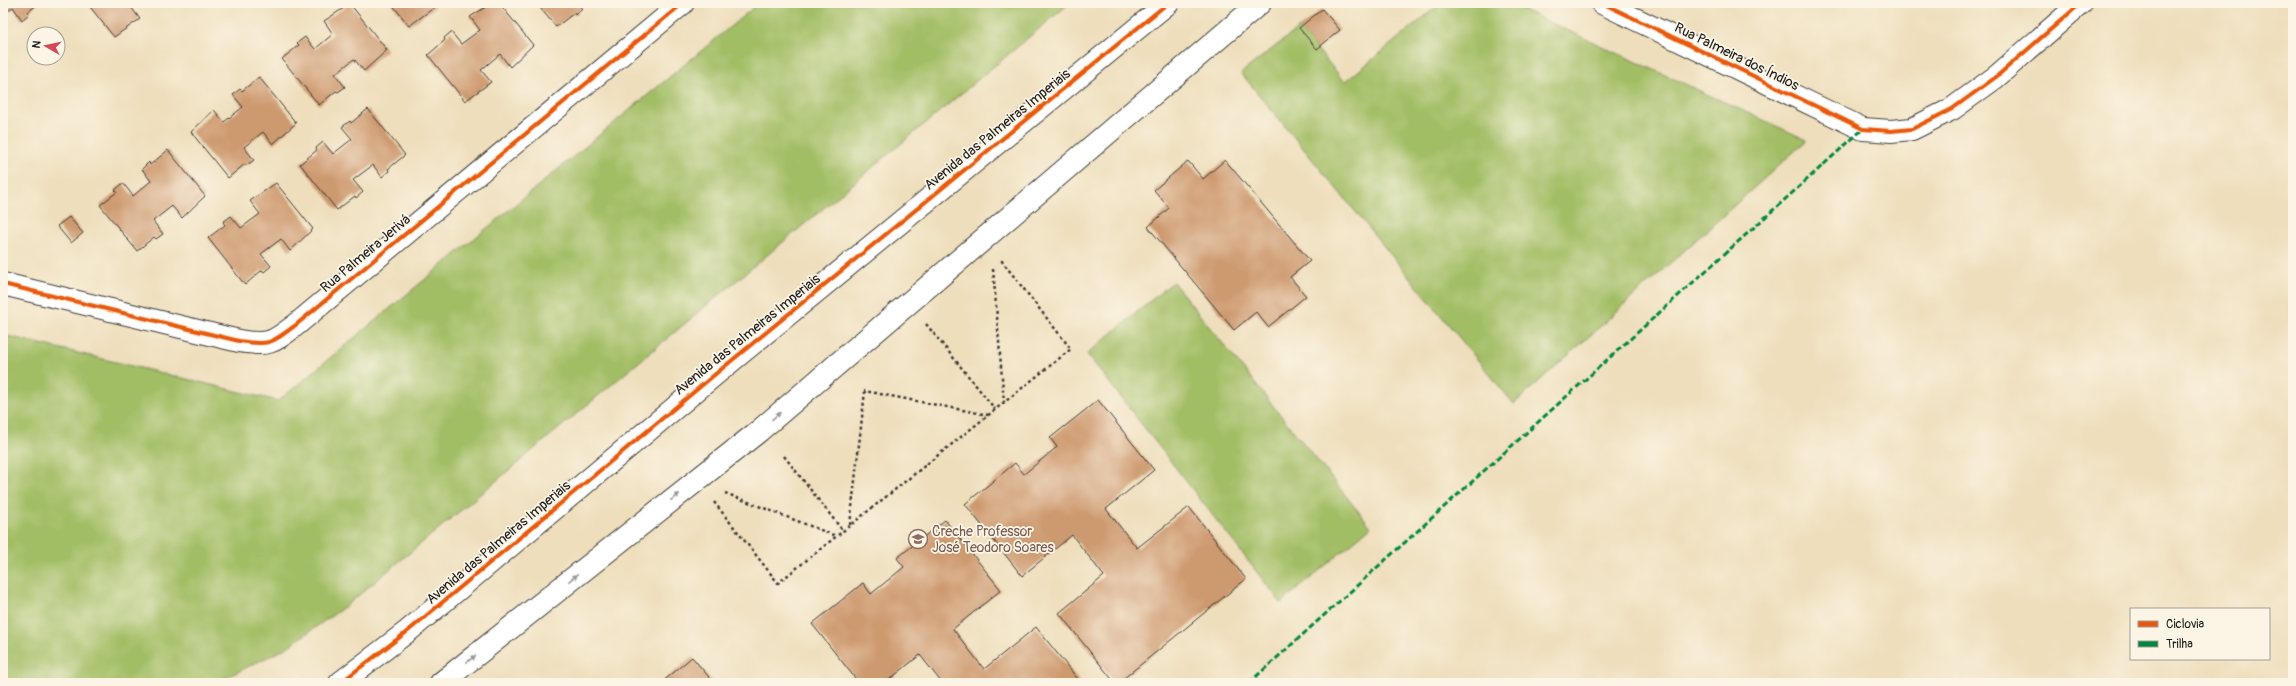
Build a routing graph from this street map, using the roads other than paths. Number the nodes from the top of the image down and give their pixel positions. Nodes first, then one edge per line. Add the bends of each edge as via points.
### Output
1 (683, 3) edge
2 (1168, 3) edge
3 (1260, 3) edge
4 (1602, 3) edge
5 (2082, 3) edge
6 (3, 284) edge
7 (340, 683) edge
8 (441, 683) edge

1 - 6 street, Rua Palmeira Jerivá via 297,324 279,338 263,345
2 - 7 street, Avenida das Palmeiras Imperiais via 719,371 408,631
8 -> 3 street via 759,431
4 - 5 street, Rua Palmeira dos Índios via 1863,129 1891,131 1912,129 1952,109 1996,77

